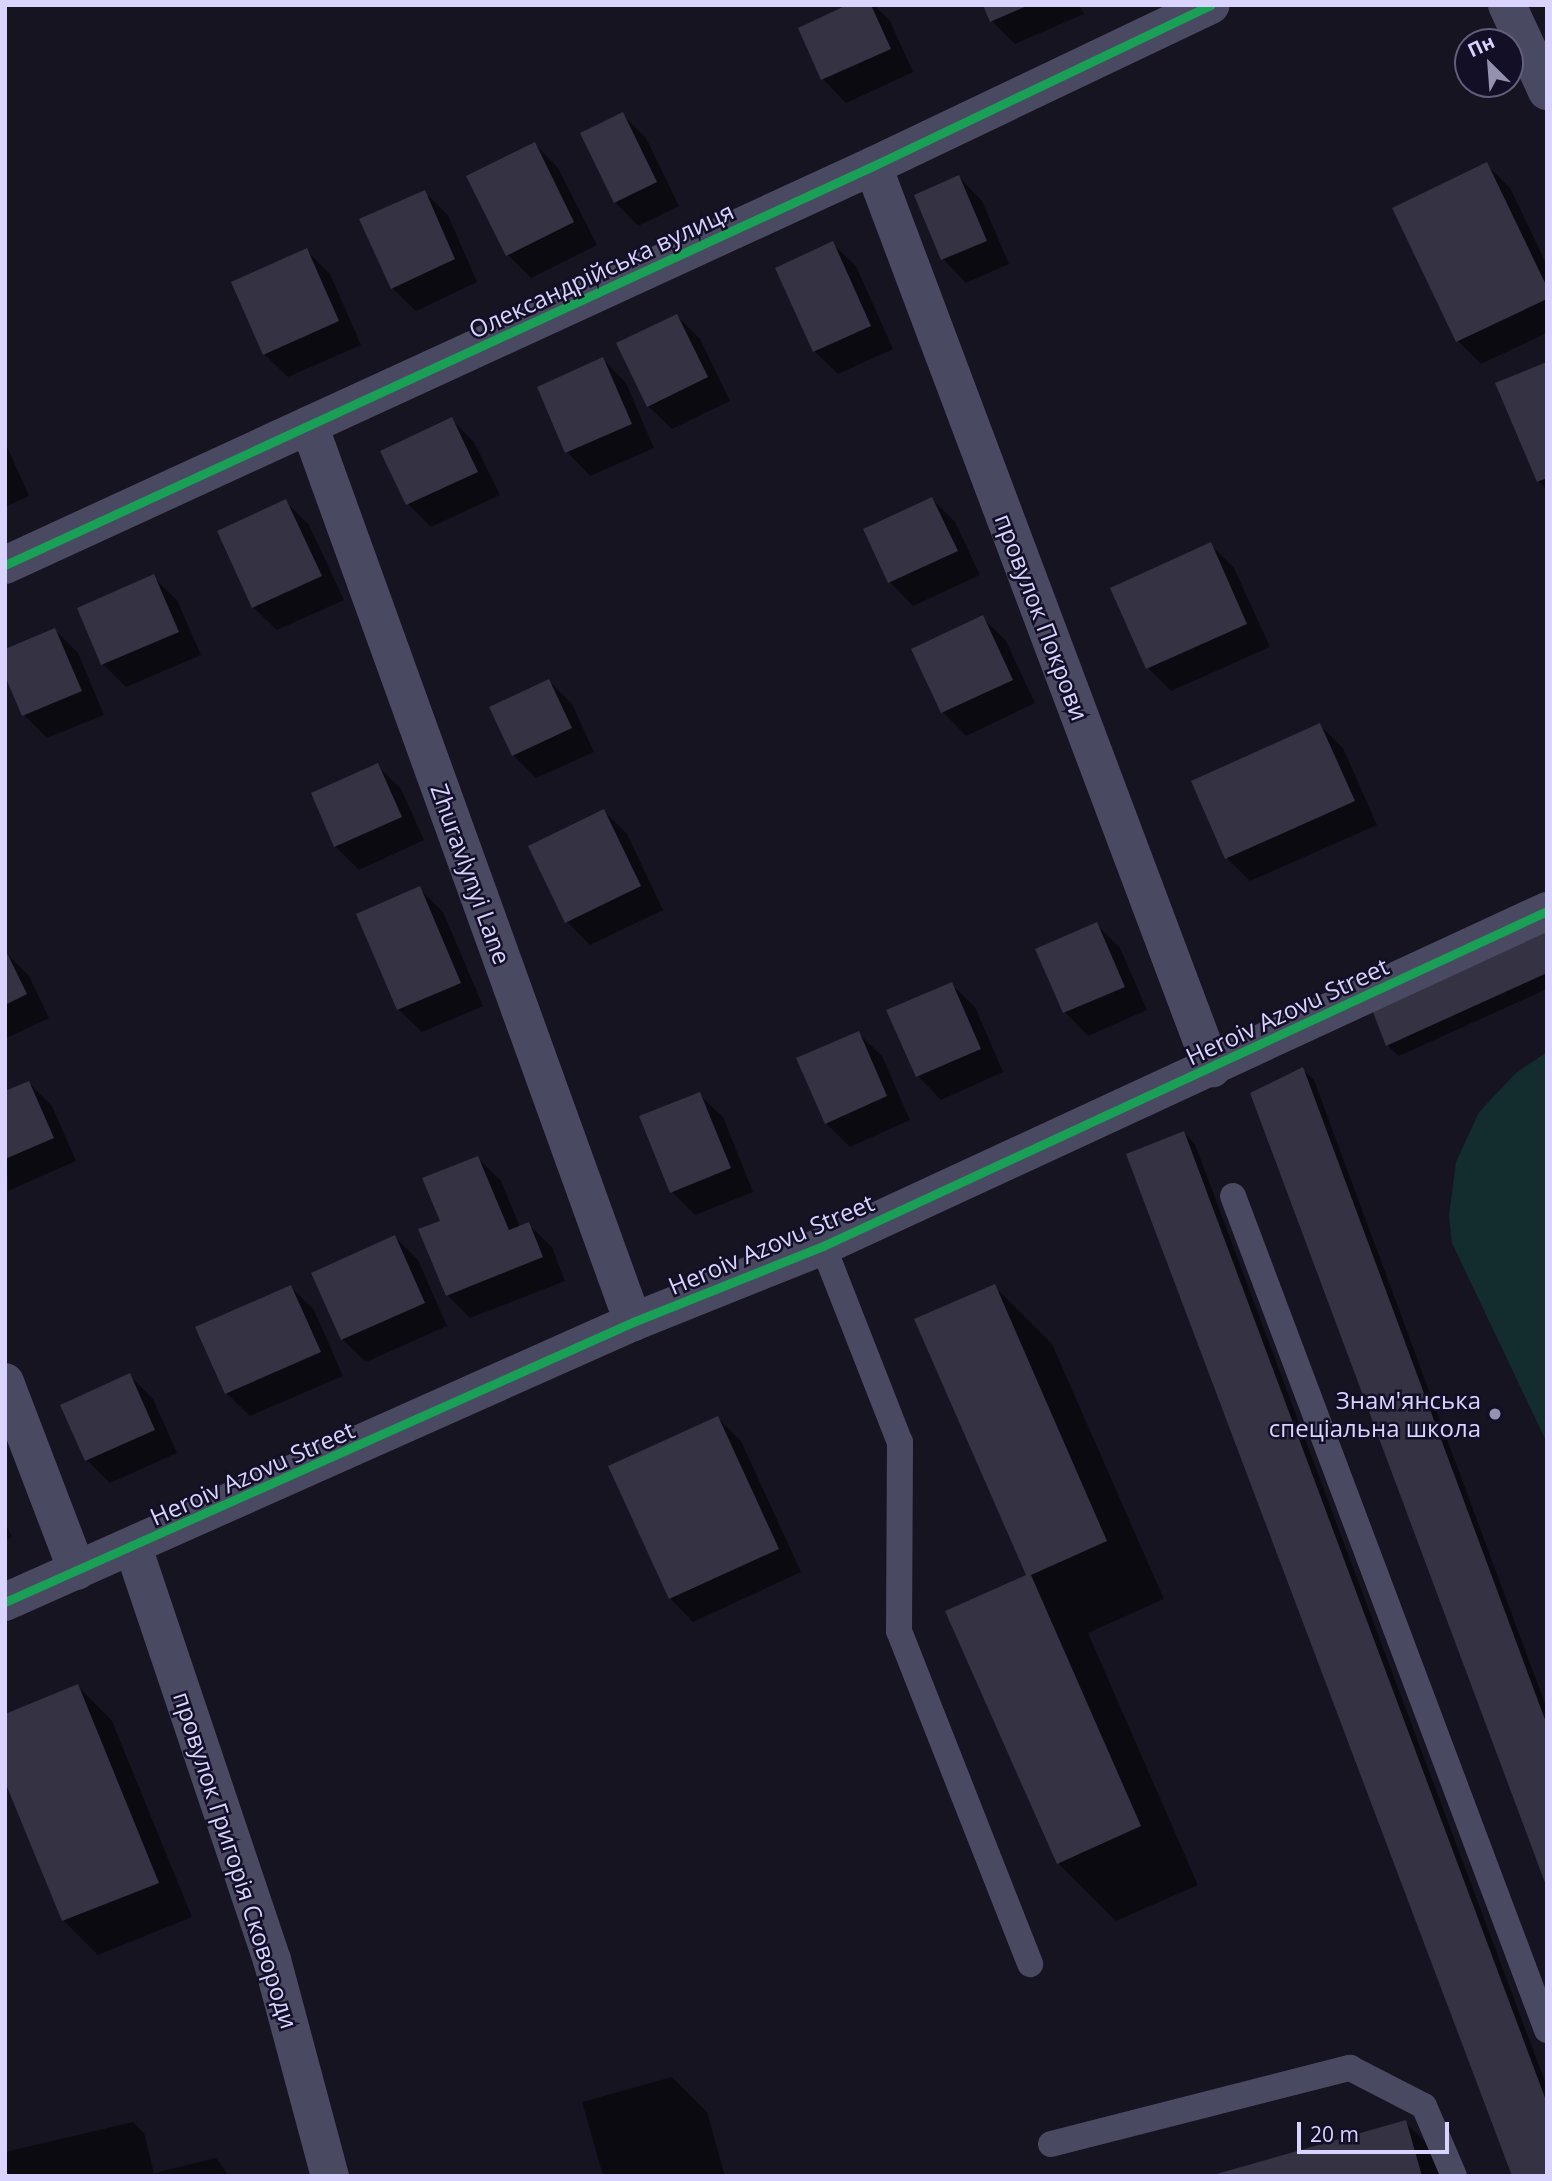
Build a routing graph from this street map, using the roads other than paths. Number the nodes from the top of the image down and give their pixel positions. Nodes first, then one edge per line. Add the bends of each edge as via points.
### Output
1 (1211, 5) edge
2 (1507, 5) edge
3 (1547, 92) edge
4 (873, 166) junction
5 (309, 425) junction
6 (5, 565) edge
7 (1547, 911) edge
8 (1212, 1068) junction
9 (1233, 1196) dead end
10 (823, 1246) junction
11 (633, 1322) junction
12 (5, 1382) edge
13 (133, 1547) junction
14 (77, 1571) junction
15 (5, 1602) edge
16 (1030, 1964) dead end
17 (1547, 2030) edge
18 (1051, 2144) dead end
19 (330, 2176) edge
20 (1454, 2176) edge

1 - 4 street, Олександрійська вулиця
2 - 3 street
4 - 5 street, Олександрійська вулиця
4 - 8 street, провулок Покрови
5 - 6 street, Олександрійська вулиця
5 - 11 street, Zhuravlynyi Lane
7 - 8 street, Heroiv Azovu Street
8 - 10 street, Heroiv Azovu Street
9 - 17 lane
10 - 11 street, Heroiv Azovu Street
10 - 16 lane via 900,1442 899,1631
11 - 13 street, Heroiv Azovu Street
12 - 14 street
13 - 14 street, Heroiv Azovu Street
13 - 19 street, провулок Григорія Сковороди via 272,1960
14 - 15 street, Heroiv Azovu Street
18 - 20 lane via 1350,2068 1423,2106

